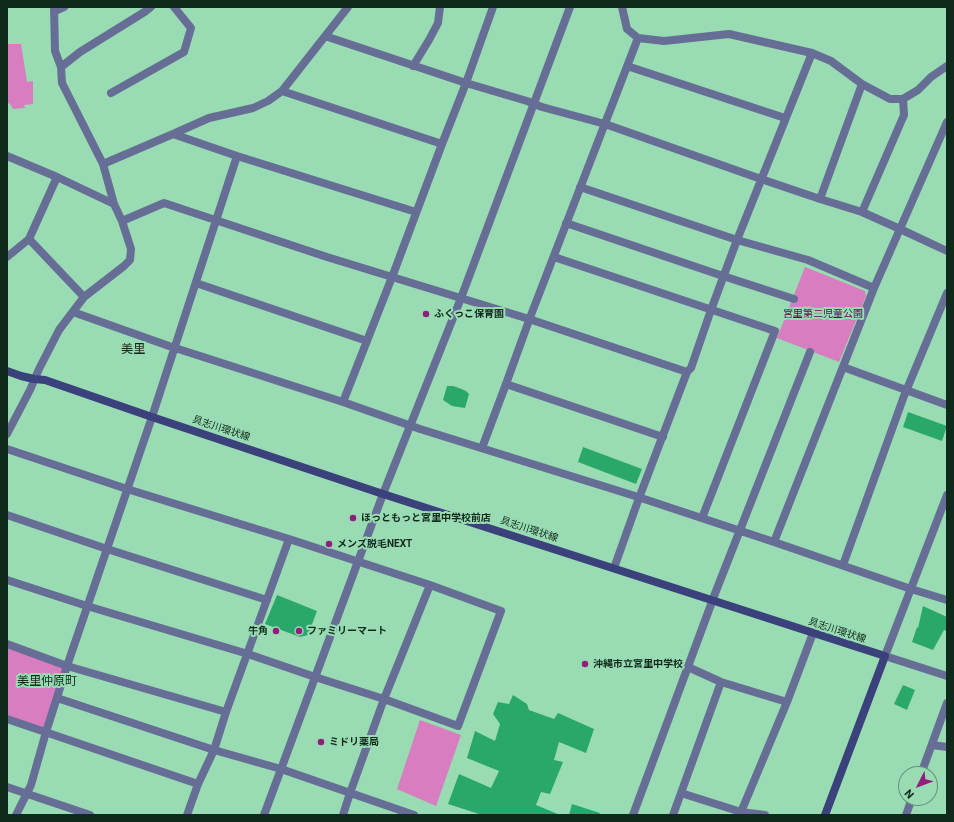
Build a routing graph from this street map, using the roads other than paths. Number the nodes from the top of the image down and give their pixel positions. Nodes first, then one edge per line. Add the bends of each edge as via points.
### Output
1 (64, 7) edge
2 (151, 7) edge
3 (174, 7) edge
4 (348, 7) edge
5 (440, 7) edge
6 (493, 7) edge
7 (570, 7) edge
8 (622, 7) edge
9 (54, 9) edge
10 (325, 36) junction
11 (638, 38) junction
12 (812, 52) junction
13 (413, 66) junction
14 (627, 66) junction
15 (62, 67) junction
16 (947, 67) edge
17 (466, 83) junction
18 (862, 84) junction
19 (282, 91) junction
20 (111, 93) dead end
21 (903, 99) junction
22 (534, 104) junction
23 (785, 118) junction
24 (947, 122) edge
25 (604, 124) junction
26 (173, 134) junction
27 (442, 144) junction
28 (7, 156) edge
29 (237, 156) junction
30 (103, 164) junction
31 (57, 177) junction
32 (761, 179) junction
33 (580, 187) junction
34 (820, 199) junction
35 (114, 204) junction
36 (416, 212) junction
37 (862, 212) junction
38 (216, 220) junction
39 (122, 221) junction
40 (566, 223) junction
41 (900, 228) junction
42 (29, 239) junction
43 (737, 240) junction
44 (947, 251) edge
45 (7, 257) edge
46 (554, 257) junction
47 (723, 276) junction
48 (392, 277) junction
49 (196, 283) junction
50 (874, 288) junction
51 (947, 293) edge
52 (84, 297) junction
53 (461, 298) junction
54 (794, 299) dead end
55 (711, 310) junction
56 (73, 312) junction
57 (529, 319) junction
58 (366, 341) junction
59 (174, 348) junction
60 (810, 352) dead end
61 (843, 367) junction
62 (7, 371) edge
63 (687, 372) junction
64 (34, 379) junction
65 (506, 384) junction
66 (906, 391) junction
67 (343, 402) junction
68 (947, 405) edge
69 (152, 417) junction
70 (411, 426) junction
71 (7, 434) edge
72 (663, 437) junction
73 (482, 448) junction
74 (7, 449) edge
75 (128, 489) junction
76 (383, 494) junction
77 (947, 496) edge
78 (639, 498) junction
79 (7, 515) edge
80 (702, 518) junction
81 (740, 531) junction
82 (289, 539) junction
83 (774, 542) junction
84 (107, 549) junction
85 (358, 562) junction
86 (843, 565) junction
87 (614, 568) junction
88 (7, 580) edge
89 (430, 585) junction
90 (911, 589) junction
91 (267, 600) junction
92 (947, 600) edge
93 (713, 601) junction
94 (87, 606) junction
95 (813, 633) junction
96 (7, 644) edge
97 (248, 654) junction
98 (885, 656) junction
99 (67, 666) junction
100 (688, 667) junction
101 (947, 676) edge
102 (316, 677) junction
103 (721, 682) junction
104 (56, 698) junction
105 (384, 699) junction
106 (787, 702) junction
107 (947, 703) edge
108 (226, 712) junction
109 (7, 719) edge
110 (46, 732) junction
111 (932, 745) junction
112 (947, 747) edge
113 (214, 750) junction
114 (924, 766) edge
115 (282, 769) junction
116 (198, 784) junction
117 (7, 787) edge
118 (350, 793) junction
119 (681, 793) junction
120 (26, 794) junction
121 (741, 814) edge
122 (16, 815) edge
123 (90, 815) edge
124 (187, 815) edge
125 (264, 815) edge
126 (343, 815) edge
127 (414, 815) edge
128 (633, 815) edge
129 (673, 815) edge
130 (765, 815) edge
131 (825, 815) edge

1 - 9 street
2 - 15 street via 80,52
3 - 20 street via 191,28 184,52
4 - 10 street
5 - 13 street via 438,23
6 - 17 street
7 - 22 street
8 - 11 street via 627,29
9 - 15 street via 55,51
10 - 13 street
10 - 19 street
11 - 12 street via 664,41 729,34
11 - 14 street
12 - 18 street via 831,61
12 - 23 street
13 - 17 street
14 - 23 street
14 - 25 street
15 - 30 street via 62,84
16 - 21 street
17 - 22 street
17 - 27 street
18 - 21 street via 890,99
18 - 34 street
19 - 26 street via 253,108 209,118
19 - 27 street
21 - 37 street via 904,115
22 - 25 street
22 - 53 street
23 - 32 street
24 - 41 street
25 - 32 street
25 - 33 street
26 - 29 street
26 - 30 street
27 - 36 street
28 - 31 street
29 - 36 street
29 - 38 street
30 - 35 street
31 - 35 street
31 - 42 street
32 - 34 street
32 - 43 street
33 - 40 street
33 - 43 street
34 - 37 street
35 - 39 street
36 - 48 street
37 - 41 street
38 - 39 street via 164,203
38 - 48 street
38 - 49 street
39 - 52 street via 131,249 130,260
40 - 46 street
40 - 47 street
41 - 44 street
41 - 50 street
42 - 45 street
42 - 52 street
43 - 47 street
43 - 50 street via 808,260
46 - 55 street
46 - 57 street
47 - 54 street
47 - 55 street
48 - 53 street
48 - 58 street
49 - 58 street
49 - 59 street
50 - 61 street
51 - 66 street
52 - 56 street
53 - 57 street
53 - 70 street
55 - 63 street via 691,368
55 - 80 street via 775,331
56 - 59 street
56 - 64 street via 60,330
57 - 63 street
57 - 65 street
58 - 67 street
59 - 67 street
59 - 69 street
60 - 81 street
61 - 66 street
61 - 83 street
62 - 64 main road, 具志川環状線
63 - 72 street
64 - 69 main road, 具志川環状線 via 45,380
64 - 71 street
65 - 72 street
65 - 73 street
66 - 68 street
66 - 86 street
67 - 70 street
69 - 75 street
69 - 76 main road, 具志川環状線
70 - 73 street
70 - 76 street
72 - 78 street
73 - 78 street
74 - 75 street
75 - 82 street
75 - 84 street
76 - 85 street
76 - 87 main road, 具志川環状線
77 - 90 street
78 - 80 street
78 - 87 street
79 - 84 street
80 - 81 street
81 - 83 street
81 - 93 street
82 - 85 street
82 - 91 street
83 - 86 street
84 - 91 street
84 - 94 street
85 - 89 street
85 - 102 street
86 - 90 street
87 - 93 main road, 具志川環状線
88 - 94 street
89 - 105 street
89 - 105 street via 502,611 458,726
90 - 92 street
90 - 98 street
91 - 97 street
93 - 95 main road, 具志川環状線
93 - 100 street
94 - 97 street
94 - 99 street
95 - 98 main road, 具志川環状線
95 - 106 street
96 - 99 street
97 - 102 street
97 - 108 street
98 - 101 street
98 - 131 main road
99 - 104 street
99 - 108 street
100 - 103 street
100 - 128 street
102 - 105 street
102 - 115 street
103 - 106 street
103 - 119 street
104 - 110 street
104 - 113 street
105 - 118 street
106 - 121 street
107 - 111 street
108 - 113 street
109 - 110 street
110 - 116 street
110 - 120 street
111 - 112 street
111 - 114 street
113 - 115 street
113 - 116 street
115 - 118 street
115 - 125 street
116 - 124 street
117 - 120 street
118 - 126 street
118 - 127 street
119 - 121 street
119 - 129 street
120 - 122 street
120 - 123 street
121 - 130 street

